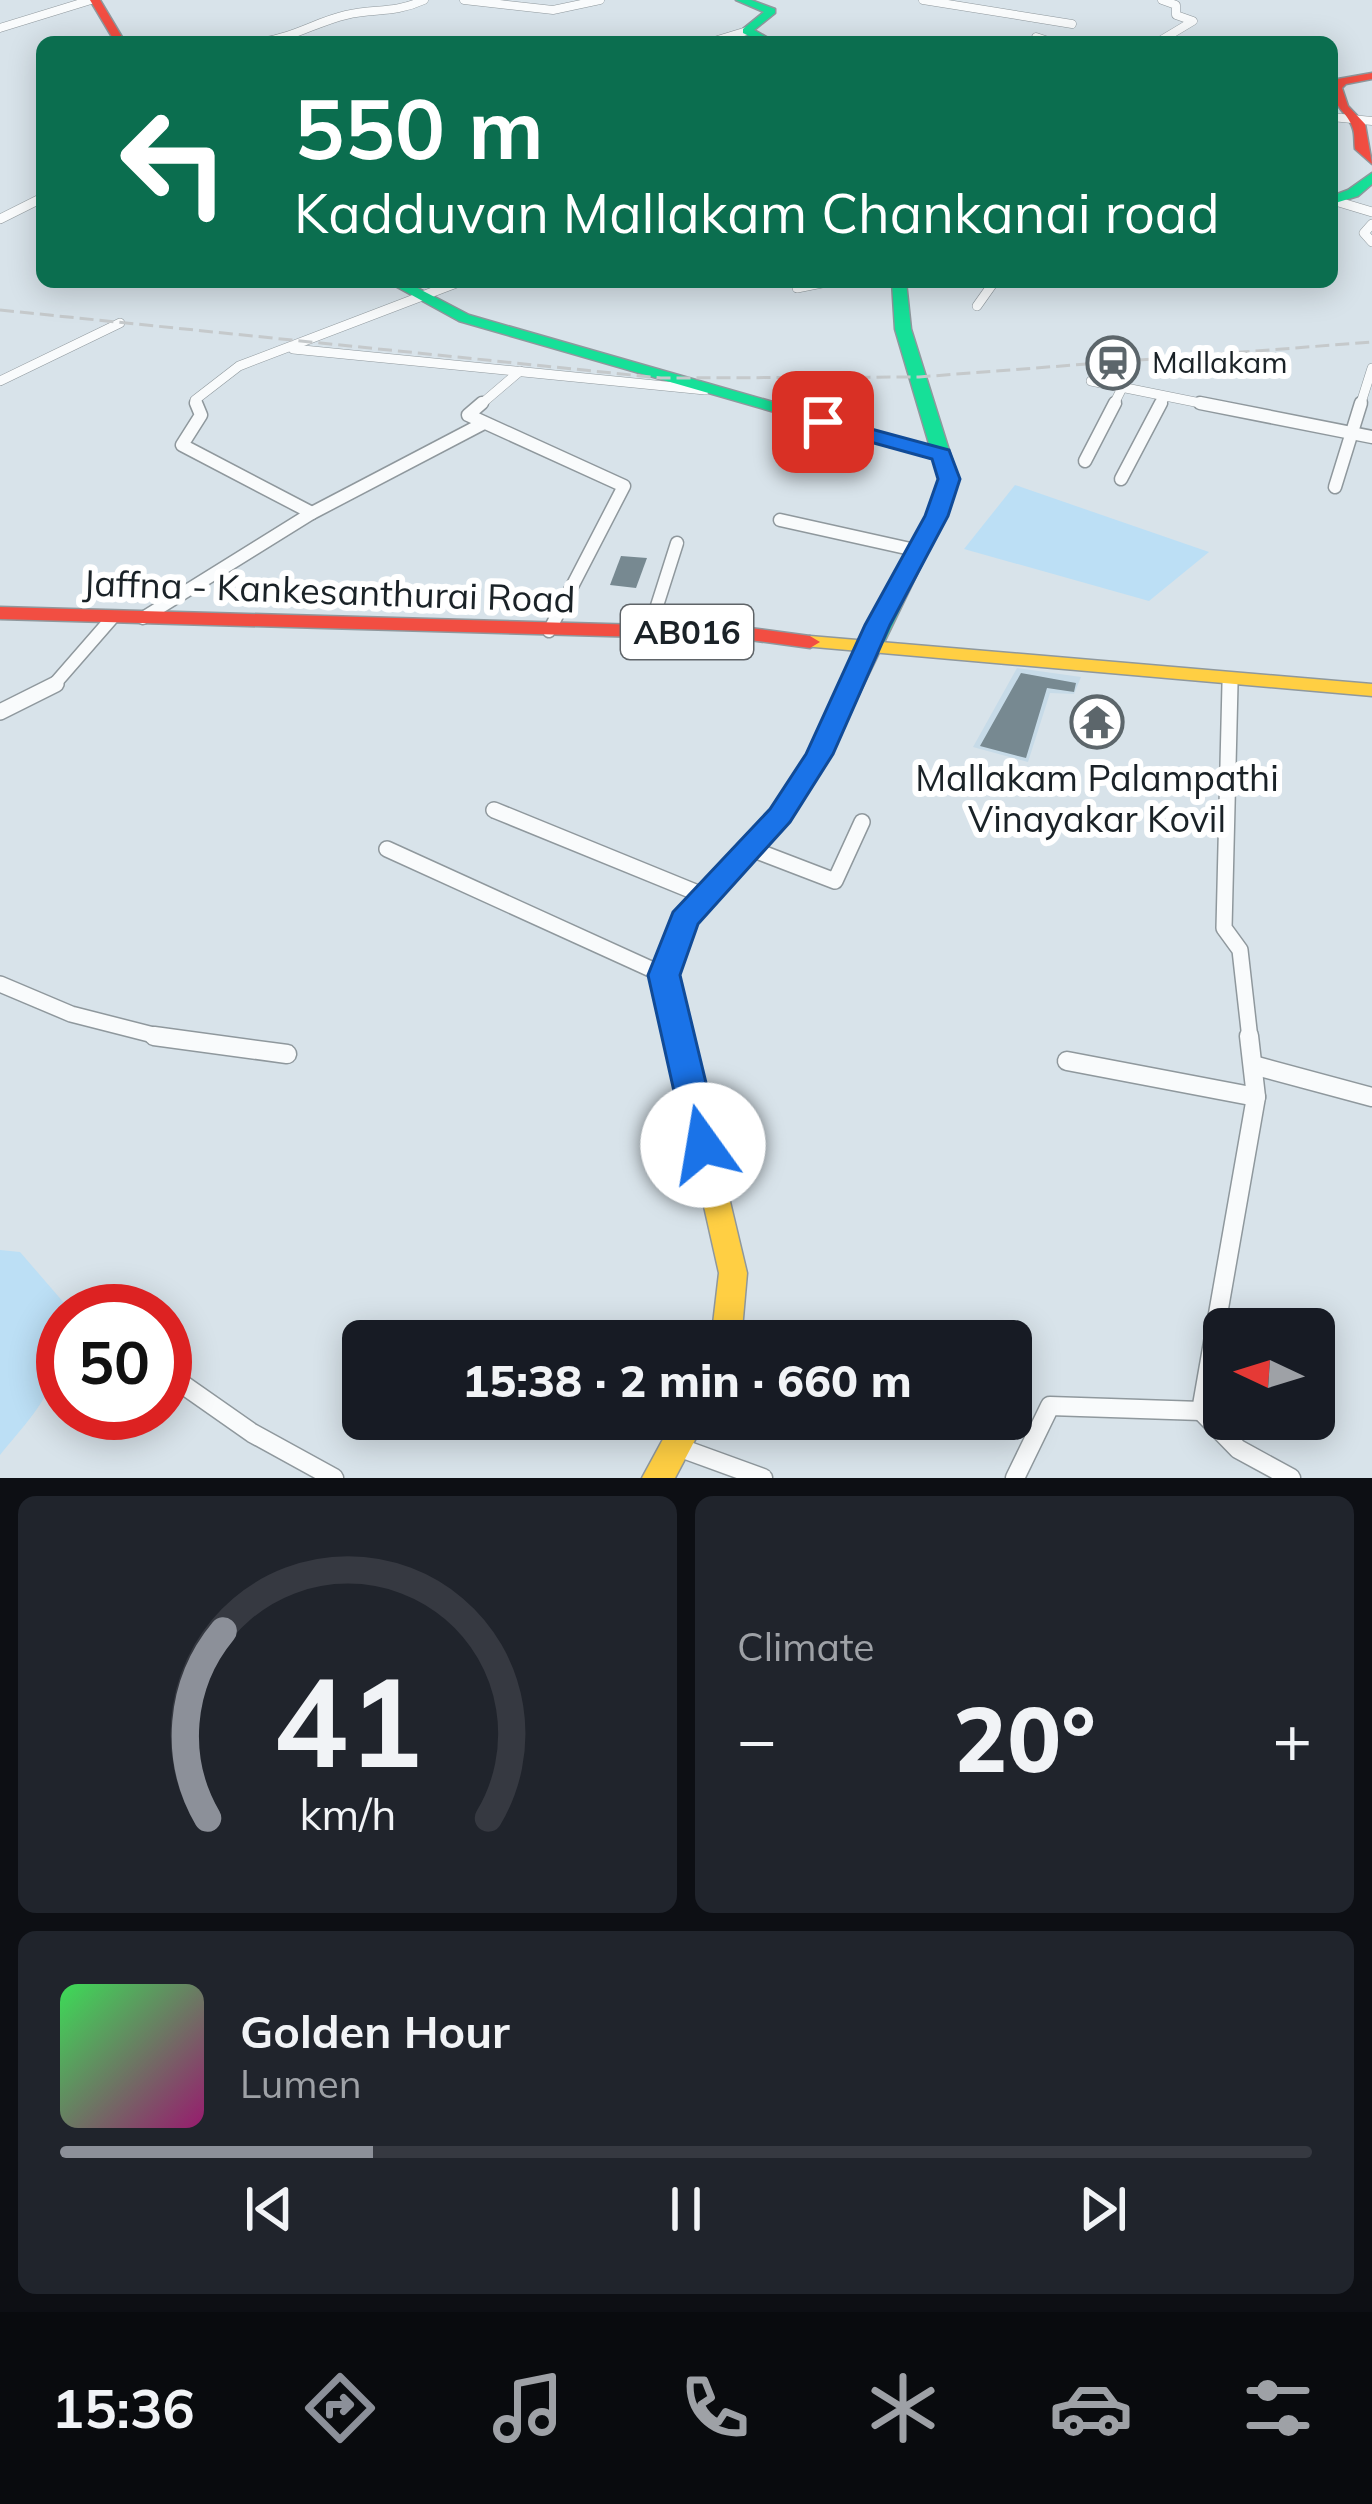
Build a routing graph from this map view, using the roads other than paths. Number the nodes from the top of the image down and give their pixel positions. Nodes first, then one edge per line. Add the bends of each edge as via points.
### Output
1 (93, 0) edge
2 (424, 0) edge
3 (464, 0) edge
4 (600, 0) edge
5 (742, 0) edge
6 (923, 0) edge
7 (1008, 0) edge
8 (1162, 0) edge
9 (994, 9) junction
10 (1072, 24) dead end
11 (0, 28) edge
12 (747, 31) junction
13 (116, 36) edge
14 (299, 36) edge
15 (731, 36) edge
16 (757, 36) edge
17 (1168, 36) edge
18 (1372, 76) edge
19 (1338, 86) edge
20 (1338, 94) edge
21 (1364, 120) edge
22 (1372, 160) edge
23 (1372, 177) edge
24 (1338, 198) edge
25 (36, 201) edge
26 (1338, 202) edge
27 (1372, 212) edge
28 (4, 214) edge
29 (1372, 224) edge
30 (1372, 242) edge
31 (404, 288) edge
32 (450, 288) edge
33 (900, 288) edge
34 (990, 288) edge
35 (429, 302) junction
36 (977, 307) dead end
37 (120, 322) dead end
38 (282, 349) junction
39 (1372, 368) edge
40 (520, 370) junction
41 (0, 380) edge
42 (1091, 381) dead end
43 (1121, 388) junction
44 (705, 390) junction
45 (1165, 398) junction
46 (484, 423) junction
47 (1353, 432) junction
48 (1372, 437) edge
49 (941, 455) junction
50 (1084, 461) dead end
51 (1121, 479) dead end
52 (1335, 487) dead end
53 (312, 513) junction
54 (780, 520) dead end
55 (676, 543) dead end
56 (915, 550) junction
57 (0, 613) edge
58 (113, 617) junction
59 (143, 618) junction
60 (549, 631) junction
61 (648, 634) junction
62 (868, 649) junction
63 (1231, 680) junction
64 (1372, 690) edge
65 (0, 712) edge
66 (494, 810) dead end
67 (862, 822) dead end
68 (749, 848) junction
69 (387, 849) dead end
70 (705, 896) junction
71 (664, 975) junction
72 (0, 984) edge
73 (286, 1054) dead end
74 (1067, 1061) dead end
75 (1252, 1065) junction
76 (1256, 1096) junction
77 (1372, 1097) edge
78 (728, 1320) edge
79 (192, 1391) edge
80 (1201, 1411) junction
81 (679, 1440) edge
82 (676, 1446) junction
83 (334, 1478) edge
84 (658, 1478) edge
85 (763, 1478) edge
86 (1015, 1478) edge
87 (1291, 1478) edge

1 - 11 street
1 - 13 main road
2 - 14 street via 395,13 346,15
3 - 4 street via 554,10
5 - 12 main road via 771,10
6 - 9 street
7 - 9 street
8 - 17 street via 1193,21
9 - 10 street
12 - 15 street
12 - 16 main road
18 - 19 main road
20 - 21 main road via 1342,107
21 - 22 main road via 1360,149
23 - 24 main road
25 - 28 street
26 - 27 street
29 - 30 street via 1364,233
31 - 35 main road
32 - 35 street
33 - 49 main road via 903,329
34 - 36 street
35 - 38 street
35 - 44 main road
37 - 41 street
38 - 40 street
38 - 53 street via 203,383 195,400 201,415 180,441
39 - 47 street
40 - 44 street
40 - 46 street via 469,411
42 - 43 street
43 - 45 street
43 - 50 street
44 - 49 main road
45 - 47 street
45 - 51 street
46 - 53 street
46 - 60 street via 624,486
47 - 48 street
47 - 52 street
49 - 56 main road via 949,479
53 - 59 street via 175,591
54 - 56 street
55 - 61 street
56 - 62 main road
57 - 58 main road, Jaffna - Kankesanthurai Road / AB016
58 - 59 main road, Jaffna - Kankesanthurai Road / AB016
58 - 65 street via 42,699
59 - 60 main road, Jaffna - Kankesanthurai Road / AB016
60 - 61 main road, Jaffna - Kankesanthurai Road / AB016
61 - 62 main road, Jaffna - Kankesanthurai Road / AB016 via 750,634
62 - 63 main road, Jaffna - Kankesanthurai Road / AB016
62 - 68 main road via 819,754
63 - 64 main road, Jaffna - Kankesanthurai Road / AB016
63 - 75 street via 1224,928 1240,950
66 - 70 street
67 - 68 street via 835,881
68 - 70 main road
69 - 71 street
70 - 71 main road via 684,919
71 - 78 main road via 733,1273
72 - 73 street via 168,1043
74 - 76 street
75 - 76 street
75 - 77 street
76 - 80 street
79 - 83 street
80 - 86 street via 1050,1406
80 - 87 street via 1238,1448
81 - 82 main road
82 - 84 main road
82 - 85 street

